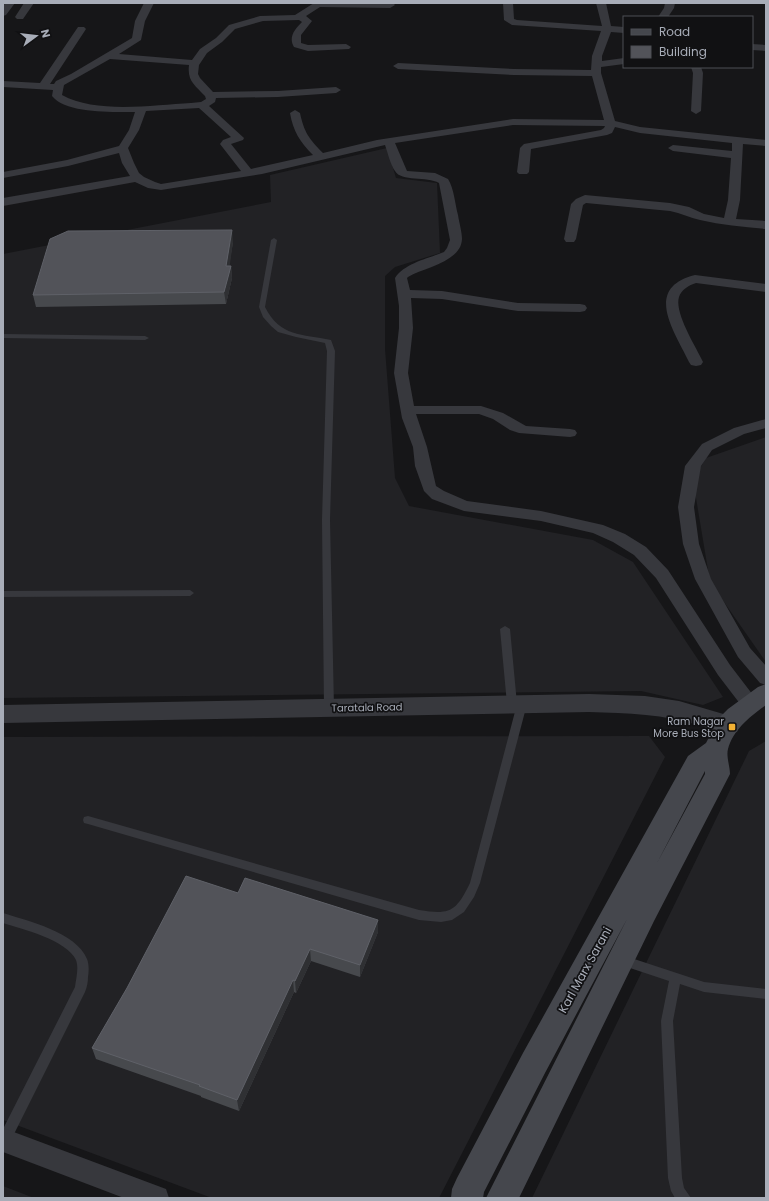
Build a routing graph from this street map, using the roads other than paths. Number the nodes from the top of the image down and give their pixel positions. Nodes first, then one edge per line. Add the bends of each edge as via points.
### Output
1 (10, 3) edge
2 (29, 3) edge
3 (149, 3) edge
4 (508, 3) edge
5 (601, 3) edge
6 (670, 3) edge
7 (319, 4) edge
8 (390, 5) dead end
9 (3, 14) edge
10 (665, 16) edge
11 (20, 17) dead end
12 (300, 17) junction
13 (81, 29) dead end
14 (607, 29) junction
15 (623, 30) edge
16 (346, 47) dead end
17 (753, 47) edge
18 (766, 48) edge
19 (107, 56) junction
20 (623, 61) edge
21 (195, 63) junction
22 (398, 66) dead end
23 (696, 68) edge
24 (596, 69) junction
25 (3, 84) edge
26 (43, 86) junction
27 (58, 87) junction
28 (336, 90) dead end
29 (210, 95) junction
30 (202, 105) junction
31 (142, 108) junction
32 (696, 111) dead end
33 (295, 113) dead end
34 (610, 123) junction
35 (738, 140) junction
36 (389, 141) junction
37 (766, 143) edge
38 (123, 148) junction
39 (673, 148) dead end
40 (737, 155) junction
41 (320, 156) junction
42 (522, 172) dead end
43 (248, 173) junction
44 (3, 175) edge
45 (137, 178) junction
46 (3, 202) edge
47 (729, 222) junction
48 (766, 225) edge
49 (570, 239) dead end
50 (274, 240) dead end
51 (766, 288) edge
52 (404, 294) junction
53 (580, 308) dead end
54 (3, 336) edge
55 (145, 338) dead end
56 (696, 362) dead end
57 (408, 410) junction
58 (766, 423) edge
59 (570, 433) dead end
60 (190, 593) dead end
61 (3, 594) edge
62 (505, 629) dead end
63 (766, 678) edge
64 (758, 698) edge
65 (517, 704) junction
66 (329, 708) junction
67 (3, 714) edge
68 (728, 725) junction
69 (715, 750) junction
70 (88, 820) dead end
71 (3, 918) edge
72 (621, 960) junction
73 (675, 977) junction
74 (766, 994) edge
75 (3, 1140) edge
76 (156, 1198) edge
77 (467, 1198) edge
78 (502, 1198) edge
79 (684, 1198) edge

1 - 9 street
2 - 11 street
3 - 19 street via 140,20 139,36 136,40
4 - 14 street via 508,18 515,23
5 - 14 street
6 - 10 street
7 - 8 street
7 - 12 street
12 - 16 street via 306,21 297,34 296,46
12 - 21 street via 264,18 232,27 203,52
13 - 26 street
14 - 15 street
14 - 24 street via 597,56
17 - 18 street
19 - 21 street
19 - 27 street via 60,83
20 - 24 street
21 - 29 street via 193,74 199,86
22 - 24 street via 514,72
23 - 32 street
24 - 34 street
25 - 26 street
26 - 27 street
27 - 31 street via 57,96 80,105 116,109
28 - 29 street
29 - 30 street via 210,100
30 - 31 street
30 - 43 street via 239,138 225,144
31 - 38 street via 134,130
33 - 41 street via 301,137
34 - 35 street via 640,130
34 - 36 street via 498,123
34 - 42 street via 608,132 528,146 525,148
35 - 37 street
35 - 40 street
36 - 41 street
36 - 52 street via 400,172 435,176 444,181 456,240 448,255 404,274 401,278
38 - 44 street via 68,163
38 - 45 street via 127,164
39 - 40 street
40 - 47 street via 734,200
41 - 43 street
43 - 45 street via 161,187
45 - 46 street
47 - 48 street
47 - 49 street via 670,207 585,199 577,204
50 - 66 lane via 262,308 265,316 272,325 283,332 328,342 331,351 326,520
51 - 56 street via 695,279 689,280 677,290 672,298 673,306
52 - 53 street via 442,295 518,307
52 - 57 street via 406,328 401,373
54 - 55 lane
57 - 59 street via 481,410 524,430
57 - 64 street via 429,488 438,495 464,506 541,516 597,529 619,538 640,551 662,574 724,670
58 - 63 street via 739,431 707,446 693,466 686,507 691,544 703,579 744,652
60 - 61 lane
62 - 65 lane
64 - 68 main road, Karl Marx Sarani via 736,715
65 - 66 street, Taratala Road
65 - 68 street, Taratala Road via 645,705 679,710
65 - 70 lane via 496,809 475,883 460,911 448,917 419,915
66 - 67 street, Taratala Road
68 - 69 main road, Karl Marx Sarani
69 - 72 main road via 718,774
69 - 77 main road, Karl Marx Sarani via 697,763 523,1084 468,1189
71 - 75 lane via 35,929 74,948 82,960 81,988
72 - 73 lane
72 - 78 main road
73 - 74 lane via 704,987
73 - 79 lane via 667,1021 675,1178 678,1191
75 - 76 street

